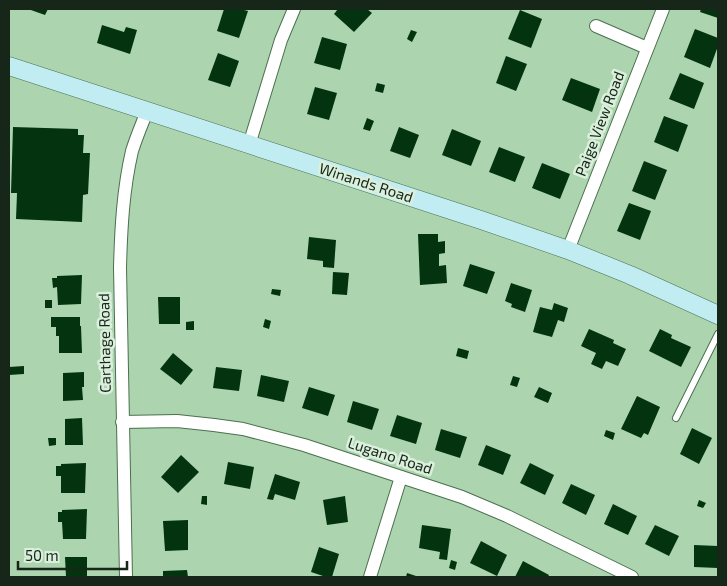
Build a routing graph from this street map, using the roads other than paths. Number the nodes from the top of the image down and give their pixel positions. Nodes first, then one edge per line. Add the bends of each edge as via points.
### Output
1 (294, 9) edge
2 (663, 9) edge
3 (596, 26) dead end
4 (647, 48) junction
5 (9, 66) edge
6 (147, 111) junction
7 (249, 145) junction
8 (568, 250) junction
9 (718, 315) edge
10 (718, 334) edge
11 (676, 418) dead end
12 (122, 422) junction
13 (401, 476) junction
14 (126, 577) edge
15 (370, 577) edge
16 (632, 577) edge

1 - 7 street via 281,40
2 - 4 street, Paige View Road
3 - 4 street
4 - 8 street, Paige View Road
5 - 6 street, Winands Road
6 - 7 street, Winands Road
6 - 12 street, Carthage Road via 133,150 123,207 120,268
7 - 8 street, Winands Road
8 - 9 street, Winands Road via 630,274
10 - 11 lane
12 - 13 street, Lugano Road via 177,421 243,429
12 - 14 street, Carthage Road
13 - 15 street
13 - 16 street, Lugano Road via 507,516

